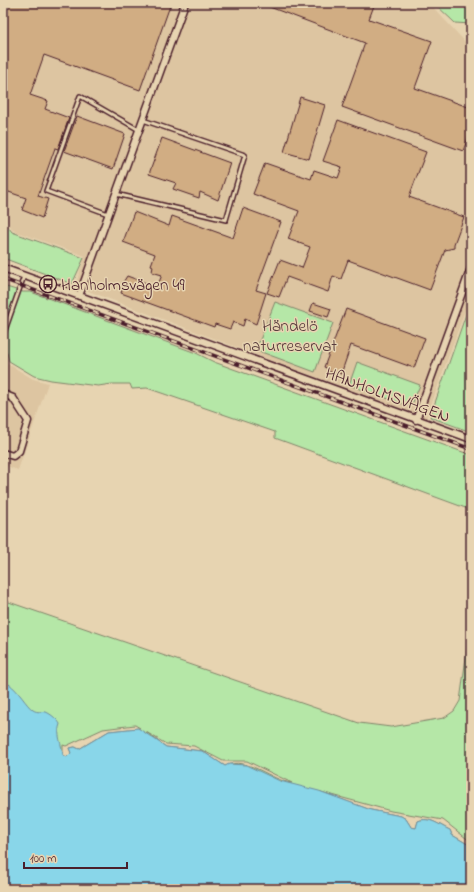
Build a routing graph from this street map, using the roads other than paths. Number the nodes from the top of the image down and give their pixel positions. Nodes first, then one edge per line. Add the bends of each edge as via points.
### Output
1 (185, 3) edge
2 (142, 120) junction
3 (139, 130) junction
4 (116, 194) junction
5 (108, 214) junction
6 (3, 268) edge
7 (471, 268) edge
8 (24, 276) junction
9 (79, 296) junction
10 (3, 336) edge
11 (3, 394) edge
12 (416, 420) junction
13 (471, 439) edge
14 (3, 453) edge

1 - 2 street
2 - 3 street
2 - 4 lane via 244,155 226,220
3 - 4 street
3 - 5 lane via 80,96 46,191
4 - 5 street
5 - 9 street
6 - 8 street, HANHOLMSVÄGEN
7 - 12 street
8 - 9 street, HANHOLMSVÄGEN
8 - 10 lane
9 - 12 street, HANHOLMSVÄGEN
11 - 14 street via 13,398 28,421 19,451 13,456
12 - 13 street, HANHOLMSVÄGEN

